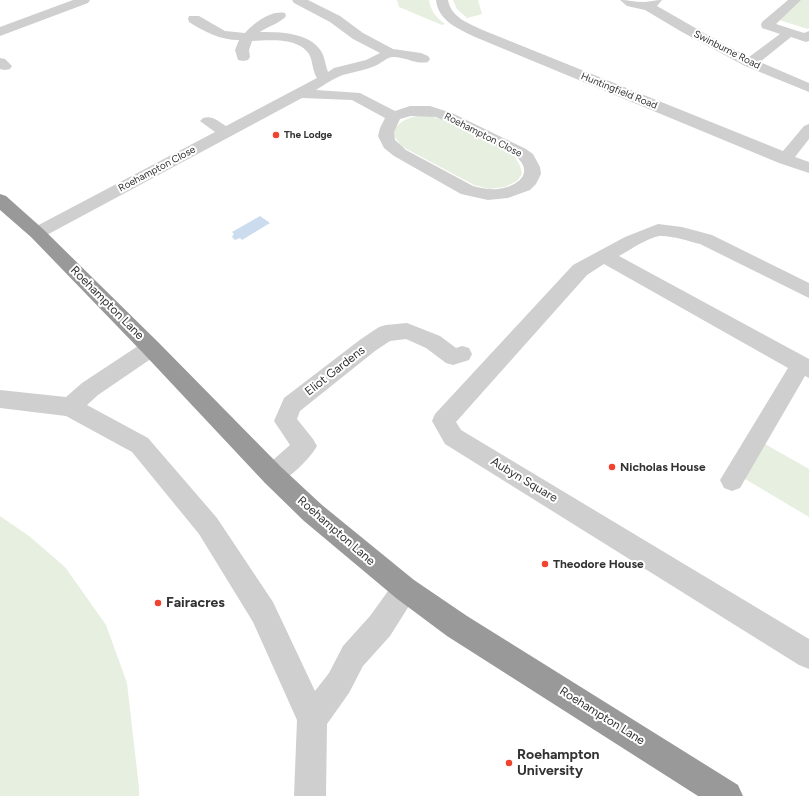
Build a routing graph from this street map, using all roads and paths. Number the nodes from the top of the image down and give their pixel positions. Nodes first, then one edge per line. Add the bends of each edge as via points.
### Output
1 (84, 0) edge
2 (298, 0) edge
3 (442, 0) edge
4 (626, 0) edge
5 (795, 0) edge
6 (62, 3) edge
7 (652, 3) edge
8 (280, 16) dead end
9 (194, 19) dead end
10 (0, 32) edge
11 (790, 32) junction
12 (809, 35) edge
13 (249, 36) junction
14 (371, 43) junction
15 (388, 53) junction
16 (243, 57) dead end
17 (423, 59) dead end
18 (354, 60) junction
19 (750, 63) junction
20 (326, 78) junction
21 (809, 88) edge
22 (299, 94) junction
23 (355, 96) junction
24 (394, 116) junction
25 (208, 121) dead end
26 (809, 129) edge
27 (226, 133) junction
28 (785, 158) junction
29 (809, 168) edge
30 (0, 200) edge
31 (37, 233) junction
32 (604, 256) junction
33 (809, 291) edge
34 (151, 348) junction
35 (462, 354) dead end
36 (805, 367) edge
37 (0, 399) edge
38 (70, 407) junction
39 (273, 475) junction
40 (732, 480) dead end
41 (405, 589) junction
42 (809, 655) edge
43 (312, 719) junction
44 (310, 796) edge
45 (727, 796) edge

1 - 6 street
2 - 14 street via 335,19
3 - 28 street, Huntingfield Road via 448,15 480,34
4 - 7 street, Swinburne Road via 633,4
5 - 11 street via 767,25
6 - 10 street
7 - 19 street, Swinburne Road via 707,41
8 - 13 street via 264,23
9 - 13 street via 217,33
11 - 12 street via 806,38
11 - 19 street
13 - 16 street via 241,53
13 - 20 street via 282,37 303,43 313,49 321,73
14 - 15 street
14 - 18 street
15 - 17 street
15 - 18 street via 370,63
18 - 20 street, Roehampton Close
18 - 23 street via 350,84
19 - 21 street, Swinburne Road
20 - 22 street, Roehampton Close
22 - 23 street
22 - 27 street, Roehampton Close
23 - 24 street
24 - 24 street, Roehampton Close via 410,111 430,111 455,119 520,152 531,164 531,179 513,192 502,194 490,195 467,190 390,146 385,137 386,128
25 - 27 street
26 - 28 street
27 - 31 street, Roehampton Close via 177,151
28 - 29 street, Huntingfield Road
30 - 31 highway, Roehampton Lane
31 - 34 highway, Roehampton Lane
32 - 33 street, Aubyn Square via 658,230 682,233 706,240
32 - 36 street
32 - 42 street, Aubyn Square via 580,270 442,421 453,437
34 - 38 street via 90,389
34 - 39 highway, Roehampton Lane
35 - 39 street, Eliot Gardens via 453,356 433,342 407,331 386,333 368,344 292,404 285,421 305,446
36 - 40 street
37 - 38 street
38 - 43 street via 140,445 208,526 263,612
39 - 41 highway, Roehampton Lane via 313,513
41 - 43 street via 380,626 353,656 338,683
41 - 45 highway, Roehampton Lane via 457,626
43 - 44 street

